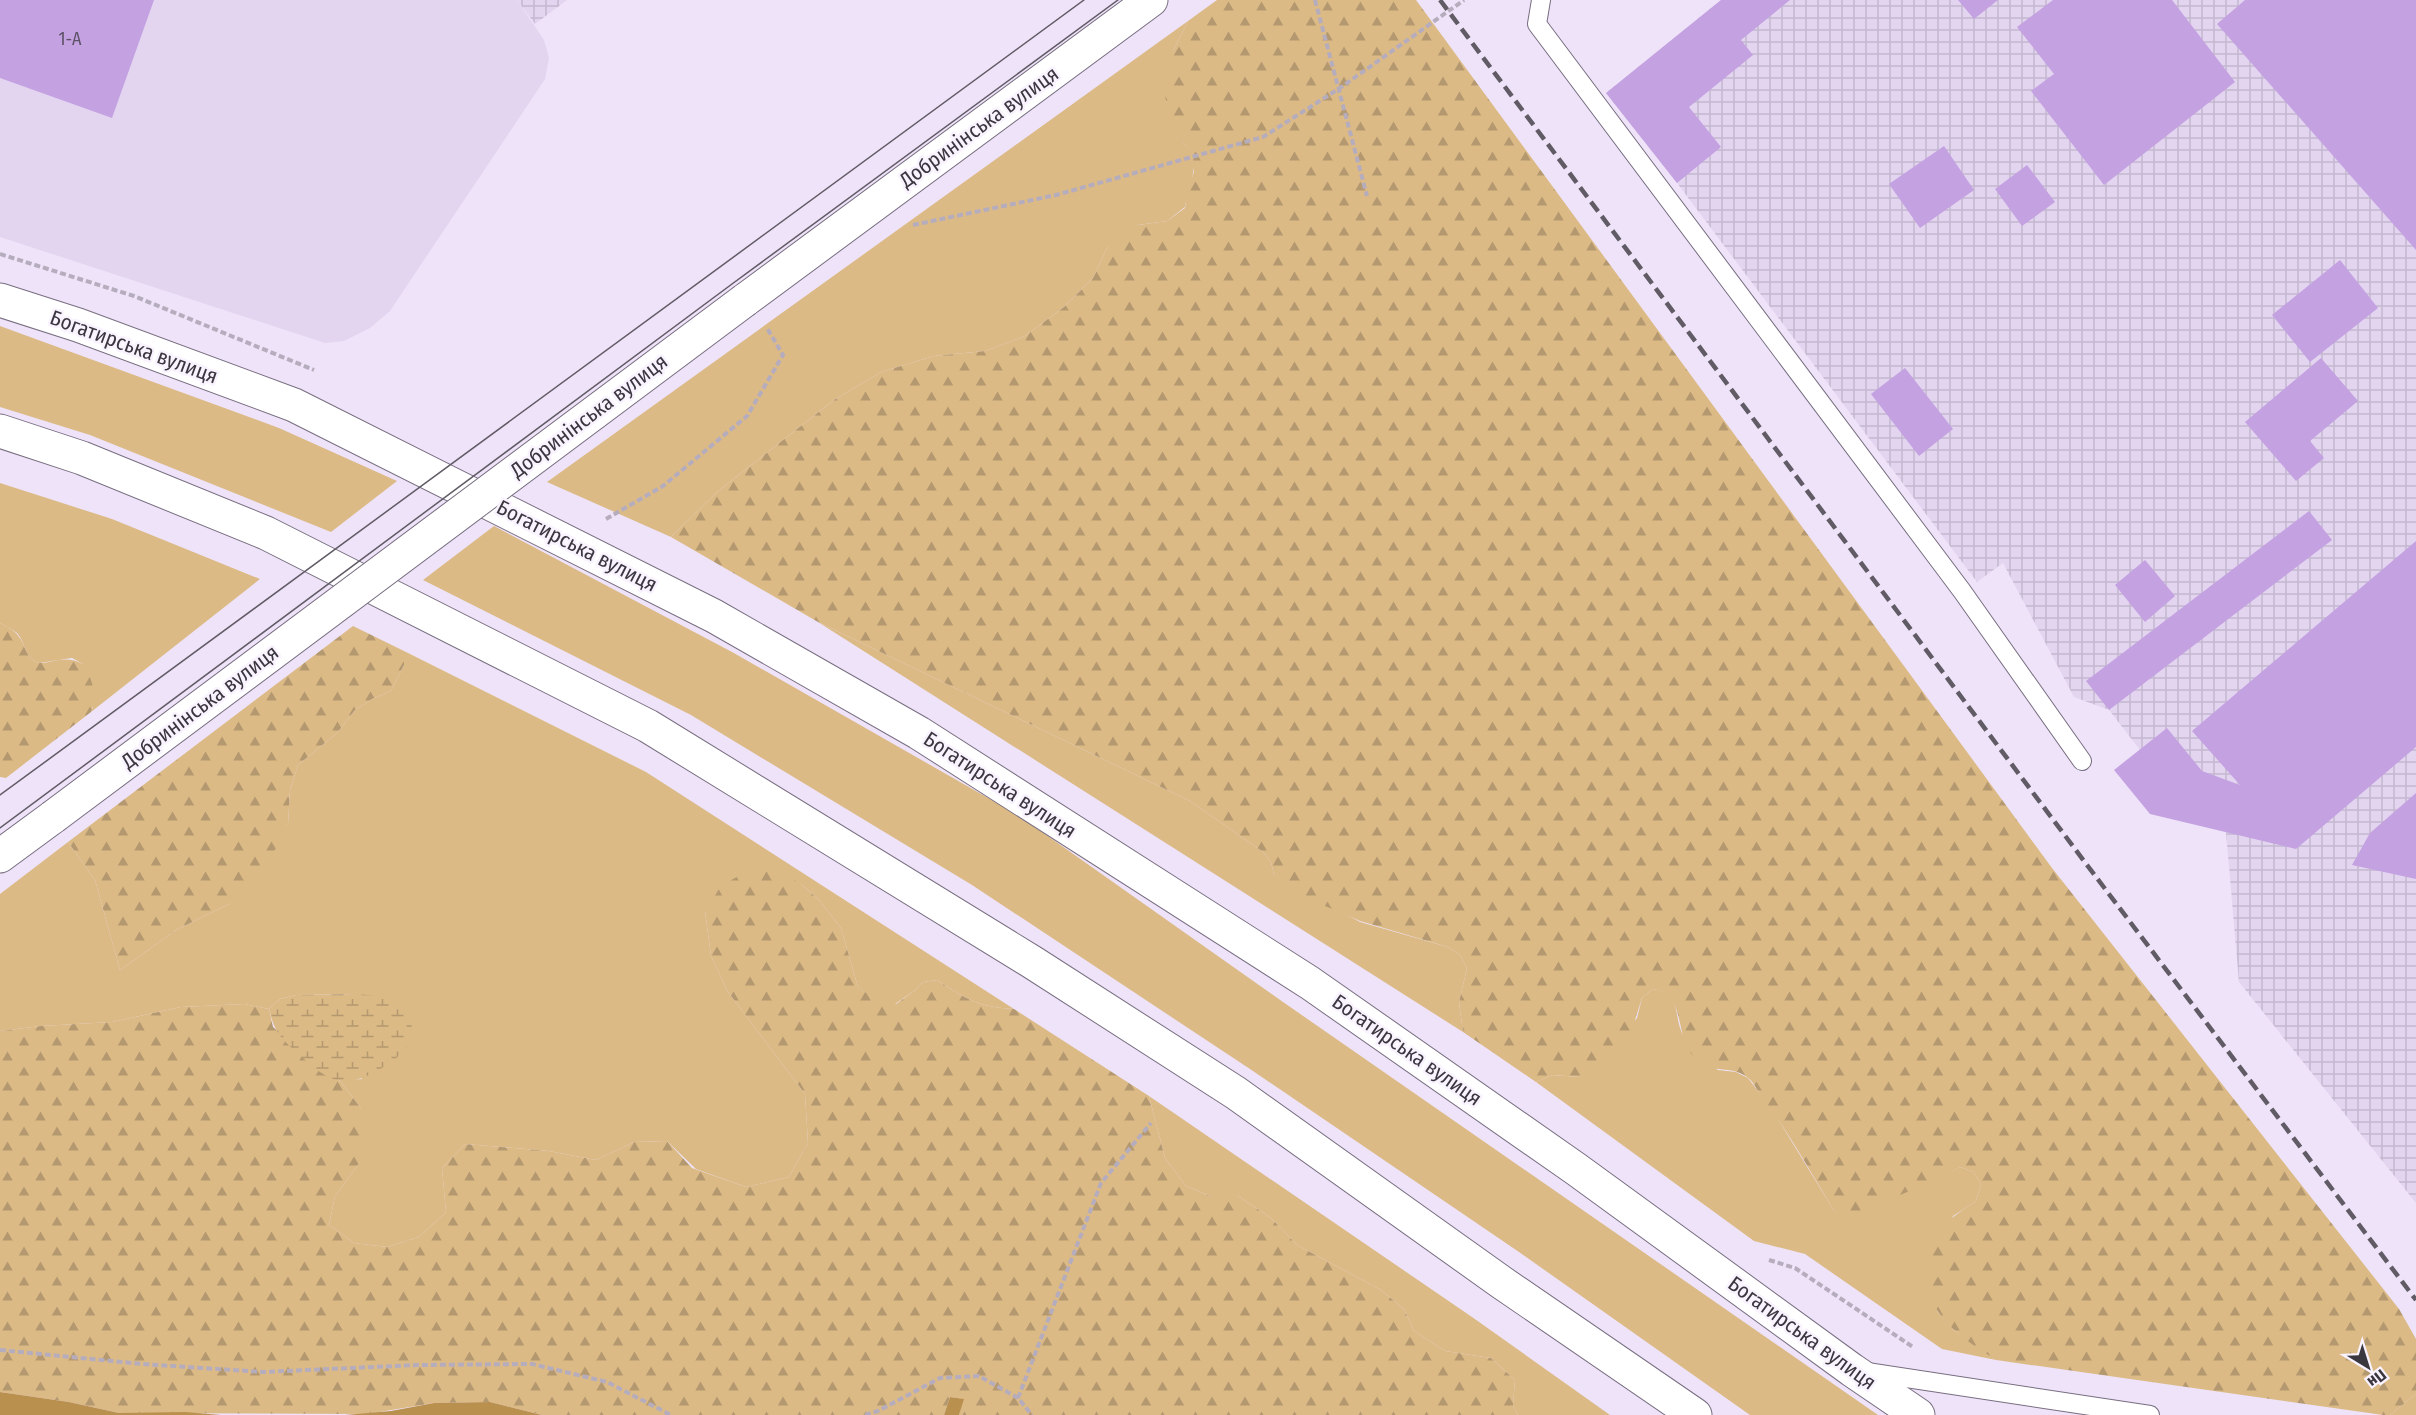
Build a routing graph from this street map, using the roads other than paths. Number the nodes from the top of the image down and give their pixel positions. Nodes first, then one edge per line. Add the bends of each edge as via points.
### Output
1 (1151, 0) edge
2 (1541, 0) edge
3 (0, 300) edge
4 (0, 431) edge
5 (2082, 761) dead end
6 (0, 856) edge
7 (1852, 1370) junction
8 (1695, 1415) edge
9 (1918, 1415) edge
10 (2150, 1415) edge

1 - 6 main road, Добринінська вулиця, bridge via 754,311
2 - 5 lane via 1537,24 1962,591
3 - 7 main road, Богатирська вулиця via 294,405 714,616 919,733 1310,983 1576,1169
4 - 8 main road via 82,458 266,533 648,726 1236,1093
7 - 9 main road, Богатирська вулиця
7 - 10 lane

